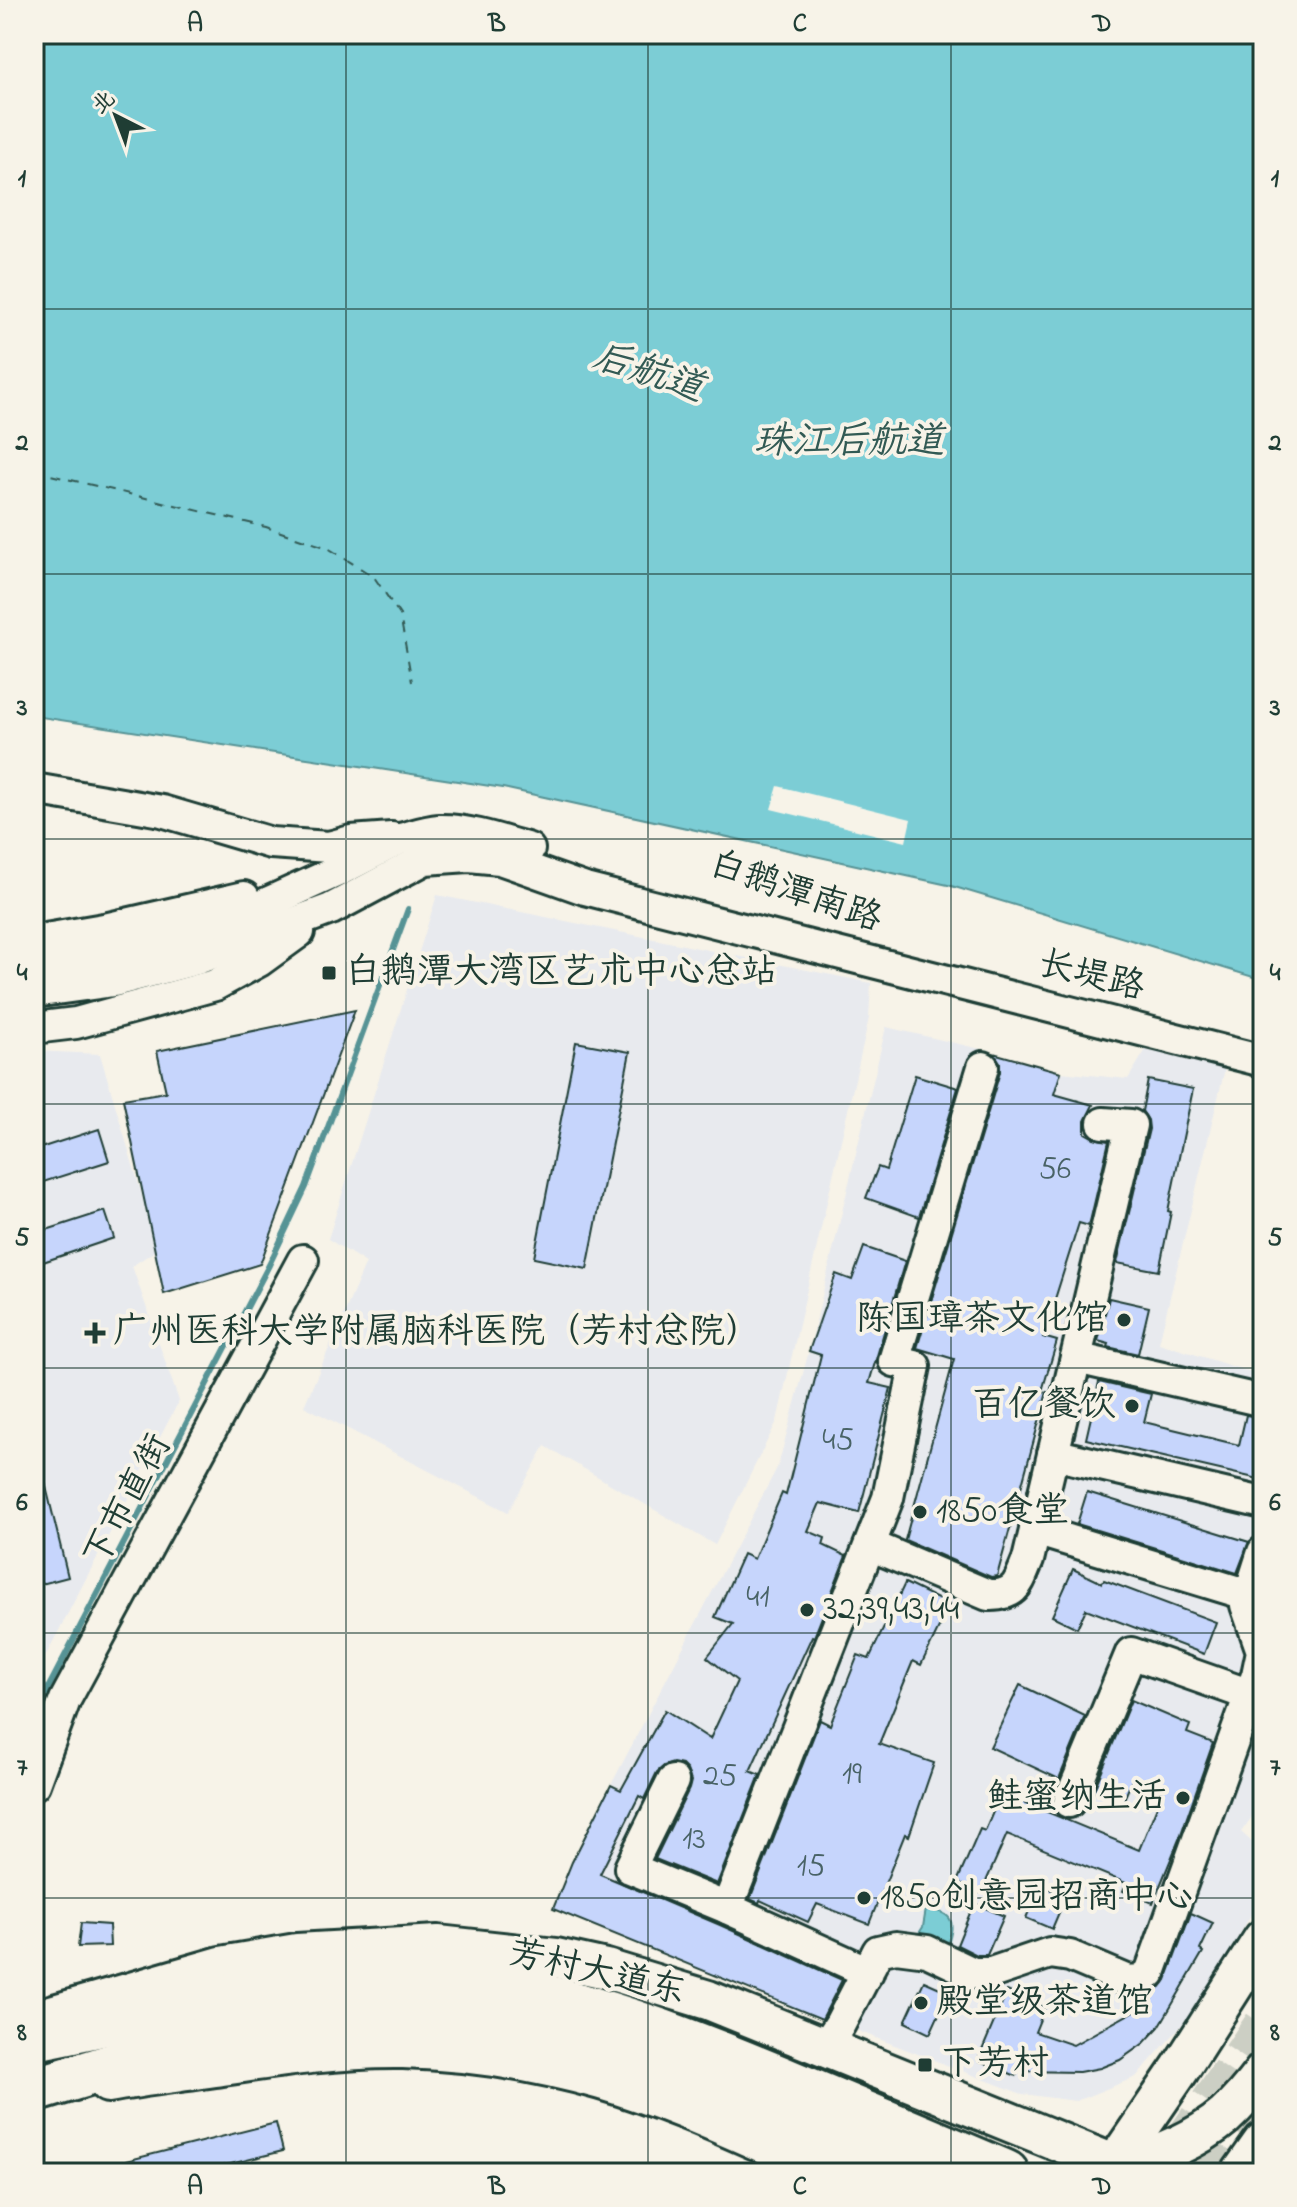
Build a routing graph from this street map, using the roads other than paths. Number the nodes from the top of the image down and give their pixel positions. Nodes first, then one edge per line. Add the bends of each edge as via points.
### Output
1 (34, 789) edge
2 (409, 837) junction
3 (316, 880) junction
4 (331, 909) junction
5 (34, 941) edge
6 (34, 967) edge
7 (899, 969) junction
8 (34, 992) edge
9 (34, 1028) edge
10 (1263, 1061) edge
11 (983, 1067) dead end
12 (1103, 1123) dead end
13 (303, 1260) dead end
14 (1076, 1358) junction
15 (1263, 1401) edge
16 (1053, 1454) junction
17 (1263, 1503) edge
18 (1035, 1530) junction
19 (870, 1545) junction
20 (1263, 1552) edge
21 (1249, 1595) junction
22 (1250, 1695) junction
23 (673, 1781) dead end
24 (34, 1784) edge
25 (1069, 1802) dead end
26 (727, 1908) junction
27 (1263, 1939) edge
28 (1263, 1971) edge
29 (868, 1972) junction
30 (467, 2000) junction
31 (34, 2018) edge
32 (34, 2038) edge
33 (825, 2047) junction
34 (1263, 2073) edge
35 (34, 2092) edge
36 (1263, 2142) edge
37 (1126, 2171) edge
38 (832, 2173) edge
39 (907, 2173) edge
40 (1006, 2173) edge
41 (1241, 2173) edge

1 - 2 street via 162,811 271,843 329,847
2 - 3 street, 白鹅潭南路
2 - 7 street, 白鹅潭南路 via 438,830 491,837 789,927
3 - 5 street
3 - 6 street, 白鹅潭南路 via 232,919 162,942
4 - 7 street, 白鹅潭南路 via 425,859 500,859 585,889
4 - 8 street, 白鹅潭南路 via 197,959 114,981
4 - 9 street via 259,961 215,985 76,1023
7 - 10 street, 长堤路
11 - 19 street via 894,1361 915,1366 888,1498
12 - 14 street via 1131,1125
13 - 24 street, 下市直街 via 65,1700
14 - 15 street
14 - 16 street
16 - 17 street
16 - 18 street
18 - 19 street via 1016,1588 1002,1595 988,1595
18 - 21 street
19 - 26 street
20 - 21 street
21 - 22 street via 1246,1605 1262,1651
22 - 25 street via 1131,1653
22 - 29 street via 1150,1973 1129,1981 1050,1953 991,1973 973,1973 927,1951 896,1947 878,1951
23 - 26 street via 630,1868
26 - 29 street
27 - 37 main road via 1126,2148 1121,2158
28 - 37 main road
29 - 33 street
30 - 32 highway, 芳村大道东 via 361,1979 224,1996
30 - 35 highway, 芳村大道东 via 322,2015 210,2036
30 - 39 highway, 芳村大道东 via 651,2063
30 - 40 highway, 芳村大道东 via 556,1999 653,2027
31 - 33 main road, 芳村大道东 via 256,1958 438,1945 606,1969 708,2000
33 - 37 main road, 芳村大道东
34 - 37 main road via 1213,2125
35 - 38 main road, 芳村大道东 via 318,2052 454,2052 603,2081
36 - 41 main road

